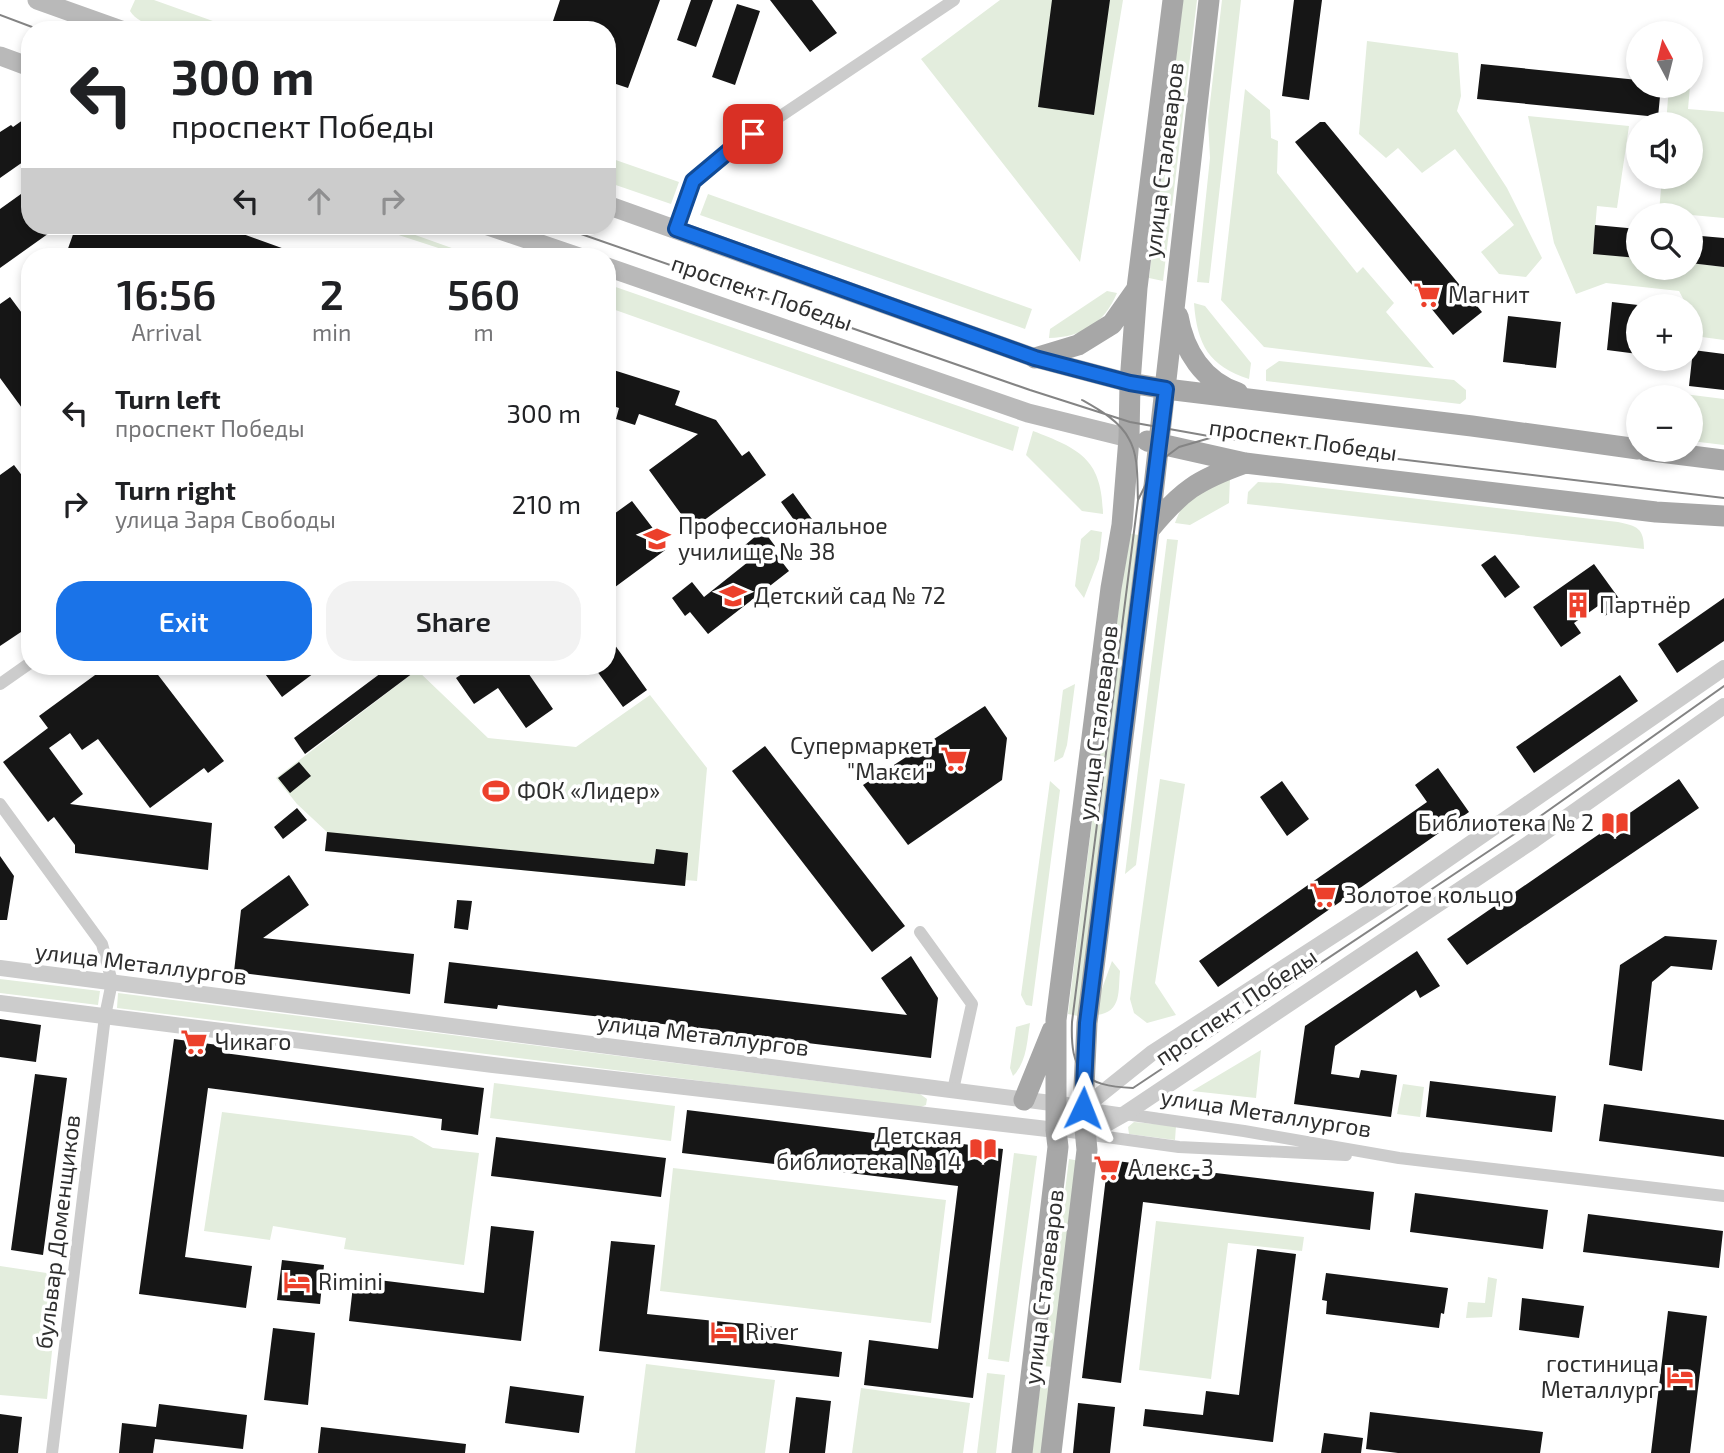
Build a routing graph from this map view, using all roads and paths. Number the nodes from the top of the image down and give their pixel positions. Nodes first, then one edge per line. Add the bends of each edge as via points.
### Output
1 (37, 0) edge
2 (954, 0) edge
3 (1173, 0) edge
4 (1209, 0) edge
5 (96, 21) edge
6 (0, 56) edge
7 (21, 64) edge
8 (616, 208) edge
9 (676, 229) junction
10 (514, 235) edge
11 (553, 248) edge
12 (616, 270) edge
13 (1137, 288) junction
14 (1175, 293) junction
15 (1035, 358) junction
16 (1130, 383) junction
17 (1166, 389) junction
18 (1253, 399) junction
19 (1129, 438) junction
20 (1159, 442) junction
21 (1626, 447) edge
22 (1703, 457) edge
23 (1724, 460) edge
24 (1245, 463) junction
25 (1724, 516) edge
26 (1149, 530) junction
27 (1724, 668) edge
28 (21, 669) edge
29 (0, 684) edge
30 (1724, 706) edge
31 (0, 804) edge
32 (920, 932) dead end
33 (0, 968) edge
34 (112, 982) junction
35 (0, 1003) edge
36 (105, 1016) junction
37 (1056, 1020) junction
38 (953, 1090) junction
39 (1024, 1100) junction
40 (1056, 1104) junction
41 (1083, 1108) junction
42 (1126, 1113) junction
43 (1055, 1130) junction
44 (1087, 1135) junction
45 (1399, 1158) junction
46 (1724, 1196) edge
47 (52, 1453) edge
48 (1022, 1453) edge
49 (1051, 1453) edge

1 - 5 main road
2 - 9 street via 730,150 693,181
3 - 13 main road, улица Сталеваров
4 - 14 main road, улица Сталеваров
6 - 7 main road
8 - 9 main road, проспект Победы
9 - 15 main road, проспект Победы
10 - 11 main road
12 - 19 main road, проспект Победы via 1028,413
13 - 15 main road via 1112,324 1078,345
13 - 16 main road, улица Сталеваров
14 - 17 main road, улица Сталеваров
14 - 18 main road via 1181,334 1195,363 1224,388
15 - 16 main road, проспект Победы
16 - 17 main road, проспект Победы
16 - 19 main road, улица Сталеваров
17 - 18 main road, проспект Победы
17 - 20 main road, улица Сталеваров
18 - 21 main road, проспект Победы
19 - 20 main road, проспект Победы
19 - 37 main road, улица Сталеваров via 1122,525
20 - 24 main road, проспект Победы
20 - 26 main road, улица Сталеваров
22 - 23 main road
24 - 25 main road, проспект Победы via 1656,512
24 - 26 main road via 1204,478 1173,501
26 - 41 main road, улица Сталеваров via 1087,1023
27 - 41 street, проспект Победы via 1399,893 1152,1053
28 - 29 street
30 - 42 street, проспект Победы
31 - 34 street via 102,944
32 - 38 street via 972,1003
33 - 34 street, улица Металлургов
34 - 36 street, бульвар Доменщиков
34 - 38 street, улица Металлургов
35 - 36 street, улица Металлургов
36 - 43 street, улица Металлургов
36 - 47 street, бульвар Доменщиков
37 - 39 main road
37 - 40 main road, улица Сталеваров
38 - 39 street, улица Металлургов
39 - 40 street, улица Металлургов
40 - 41 street, улица Металлургов
40 - 43 main road, улица Сталеваров
41 - 42 street, улица Металлургов
41 - 43 street, проспект Победы
41 - 44 main road, улица Сталеваров
42 - 44 street, проспект Победы
42 - 45 street, улица Металлургов
43 - 44 street, улица Металлургов
43 - 48 main road, улица Сталеваров via 1058,1147
44 - 45 street, улица Металлургов via 1179,1147
44 - 49 main road, улица Сталеваров
45 - 46 street, улица Металлургов

